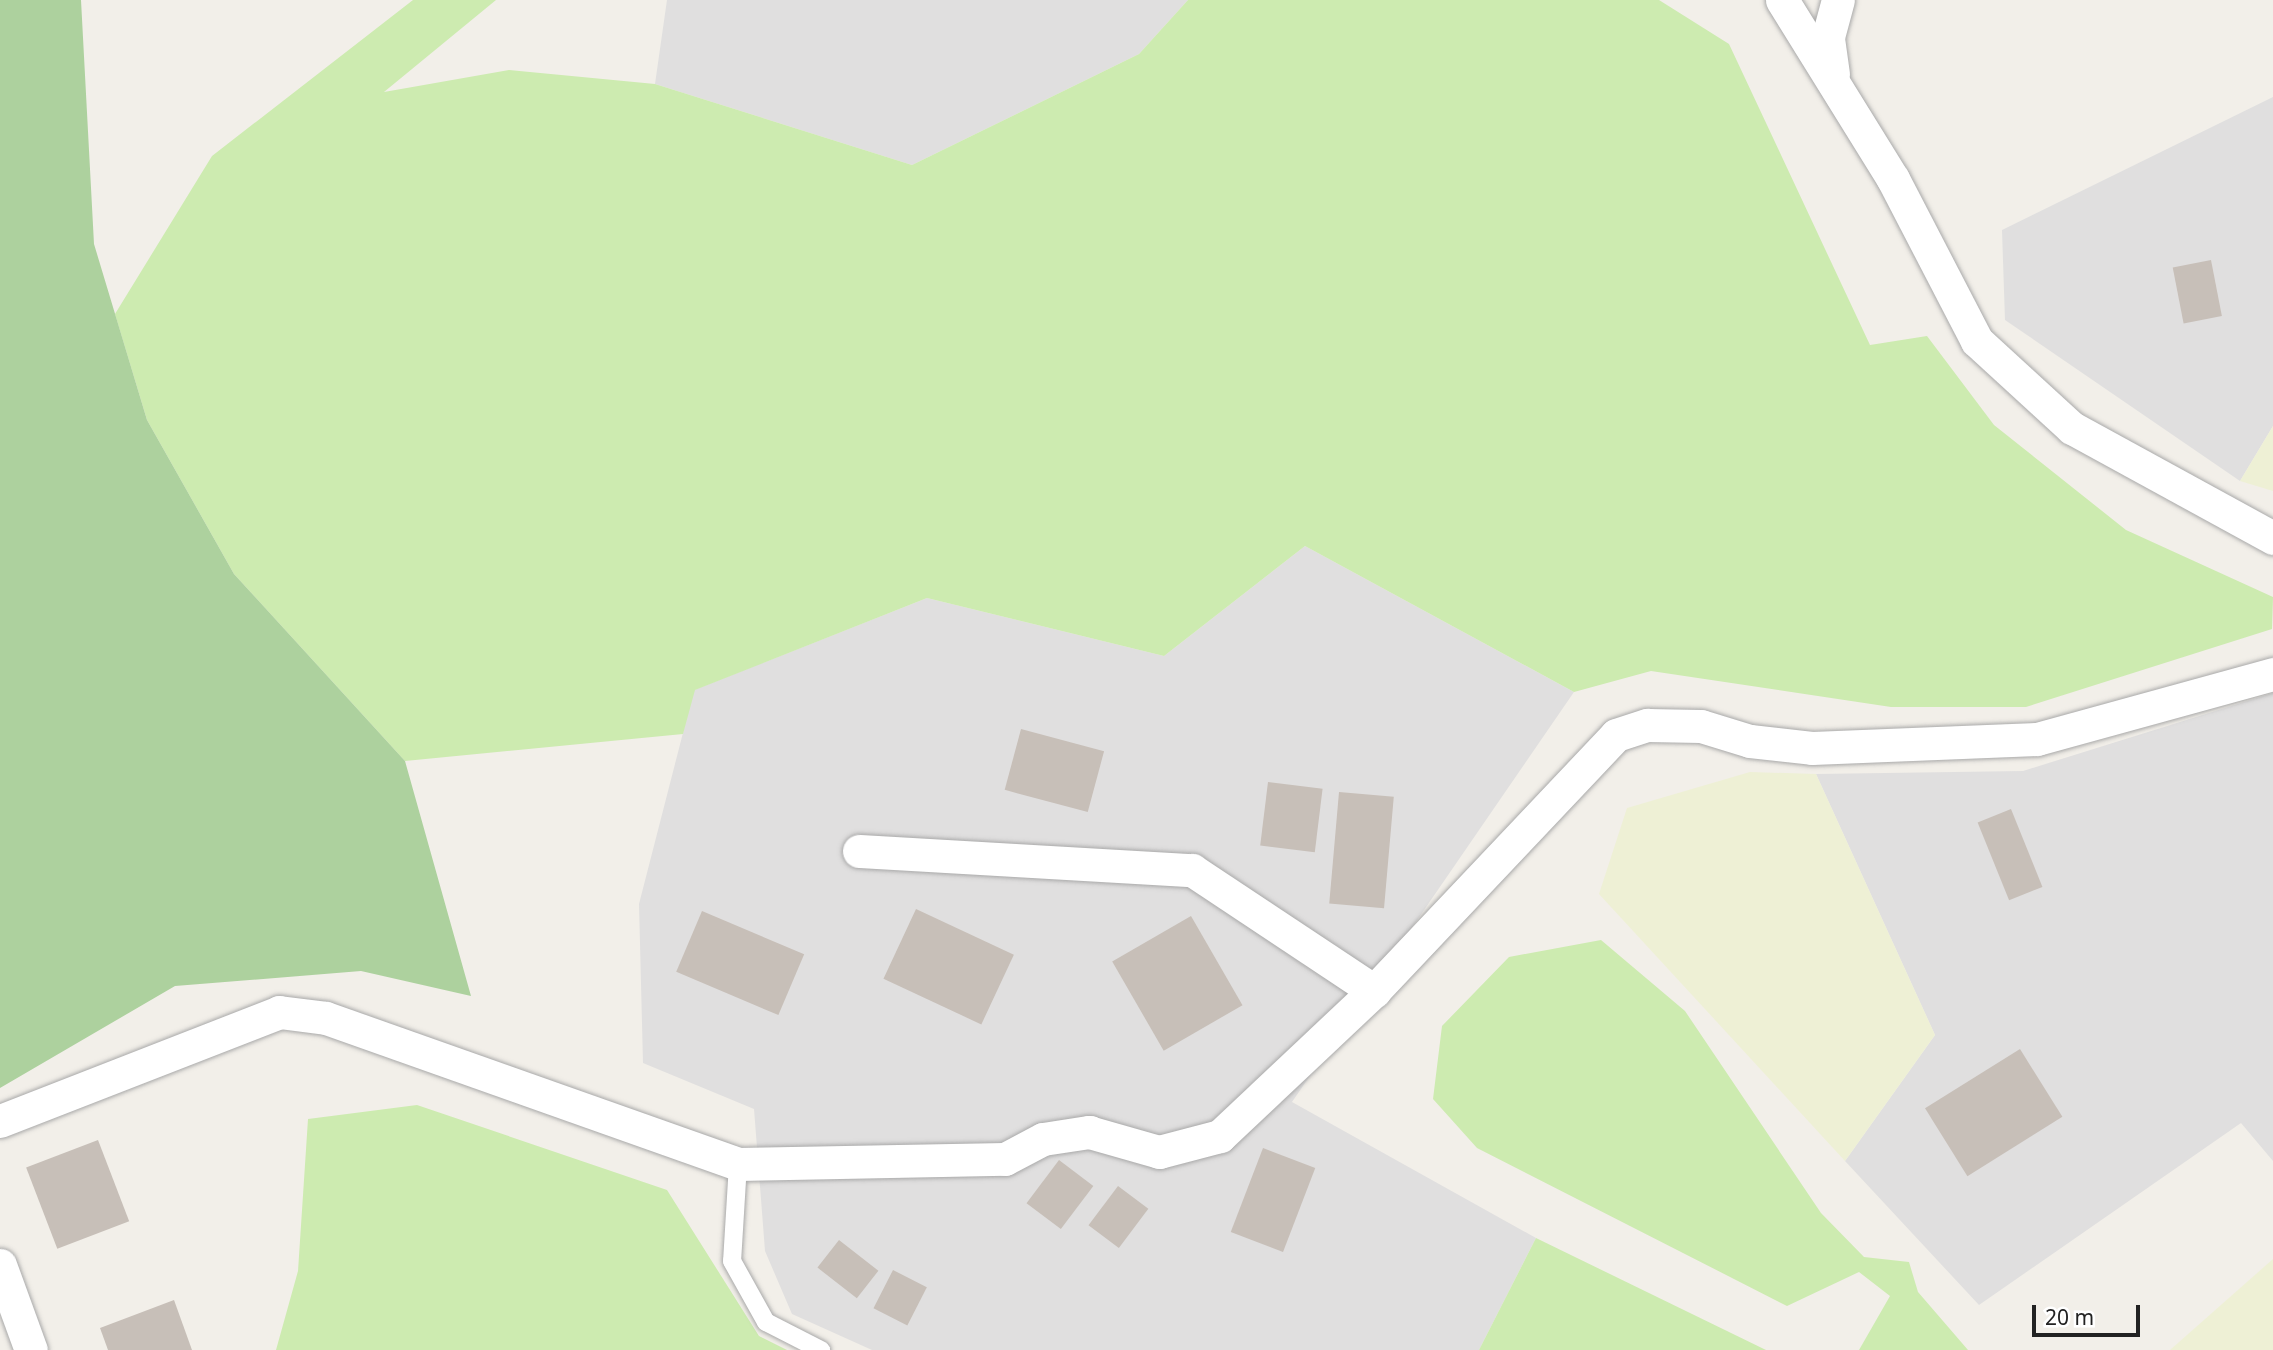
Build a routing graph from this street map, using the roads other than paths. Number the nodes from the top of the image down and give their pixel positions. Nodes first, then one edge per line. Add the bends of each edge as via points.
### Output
1 (1838, 0) edge
2 (1784, 6) edge
3 (1840, 93) junction
4 (2273, 538) edge
5 (2273, 674) edge
6 (859, 851) dead end
7 (1374, 991) junction
8 (0, 1121) edge
9 (738, 1164) junction
10 (0, 1265) edge
11 (31, 1350) edge
12 (821, 1350) edge

1 - 3 street via 1828,37
2 - 3 street
3 - 4 street via 1977,341 2071,428
5 - 7 street via 2038,739 1812,748 1750,741 1702,726 1647,725 1616,735
6 - 7 street via 1192,870
7 - 9 street via 1220,1136 1159,1152 1089,1132 1044,1139 1005,1159
8 - 9 street via 279,1012 326,1018
9 - 12 lane via 732,1261 766,1322
10 - 11 street

